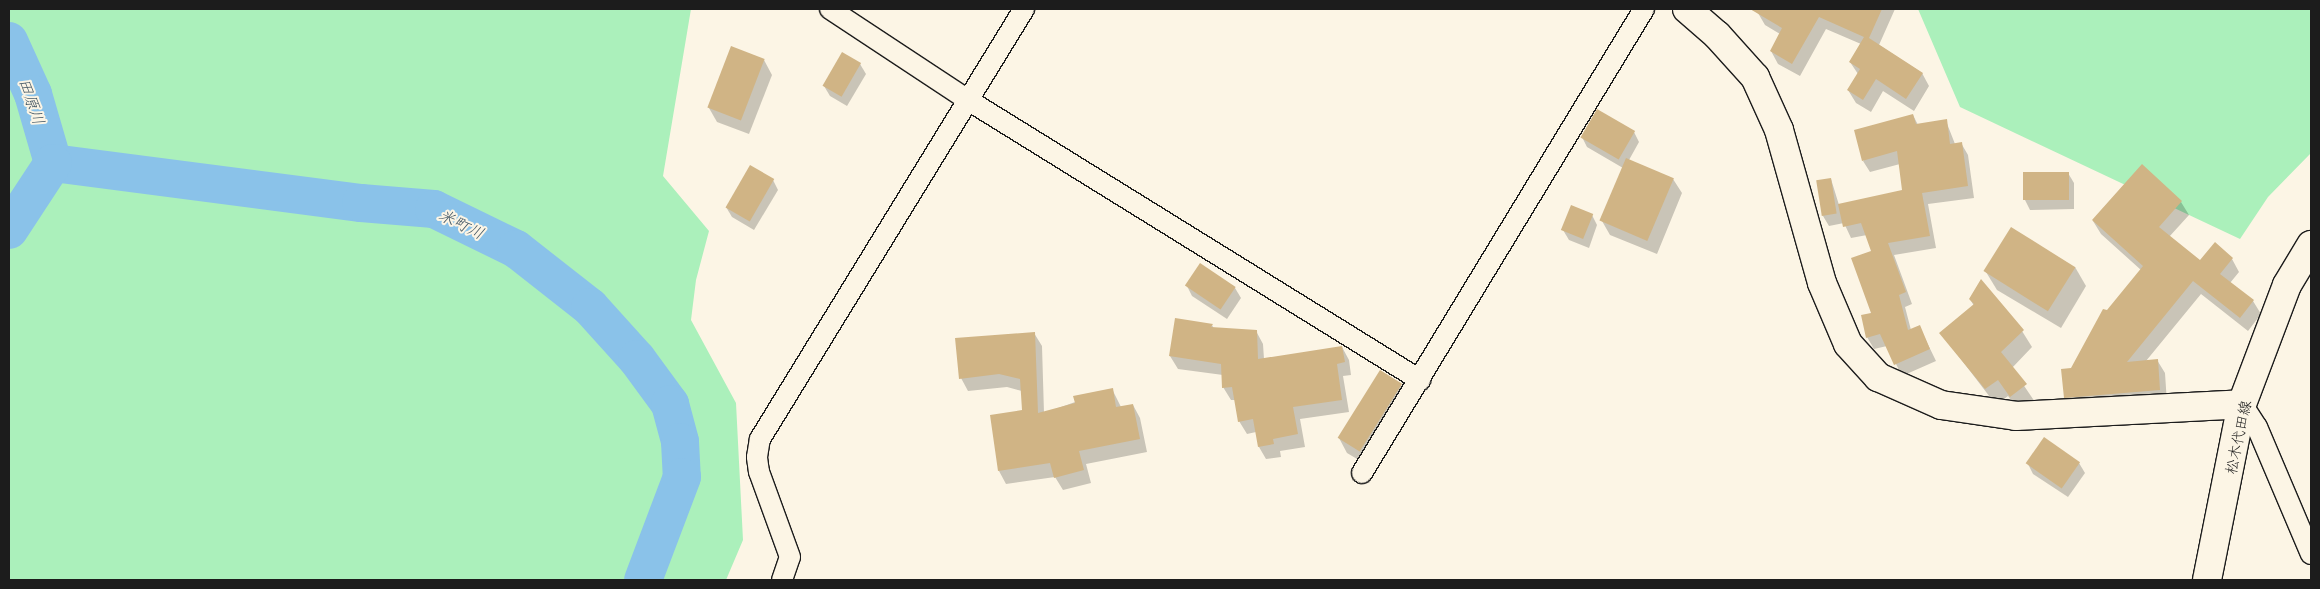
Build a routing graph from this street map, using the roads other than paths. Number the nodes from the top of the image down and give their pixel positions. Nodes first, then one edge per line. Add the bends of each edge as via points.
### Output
1 (830, 9) edge
2 (1024, 9) edge
3 (1644, 9) edge
4 (1687, 9) edge
5 (968, 100) junction
6 (2311, 245) edge
7 (1420, 380) junction
8 (2242, 404) junction
9 (1362, 472) dead end
10 (2311, 554) edge
11 (2207, 579) edge
12 (782, 580) edge

1 - 5 street
2 - 5 street
3 - 7 street
4 - 8 street via 1718,35 1755,77 1779,130 1822,283 1848,344 1878,377 1941,404 2016,416
5 - 7 street
5 - 12 street via 760,439 756,457 759,472 790,557
6 - 8 street, 松木代田線 via 2287,285
7 - 9 street
8 - 10 street via 2257,427
8 - 11 street, 松木代田線

